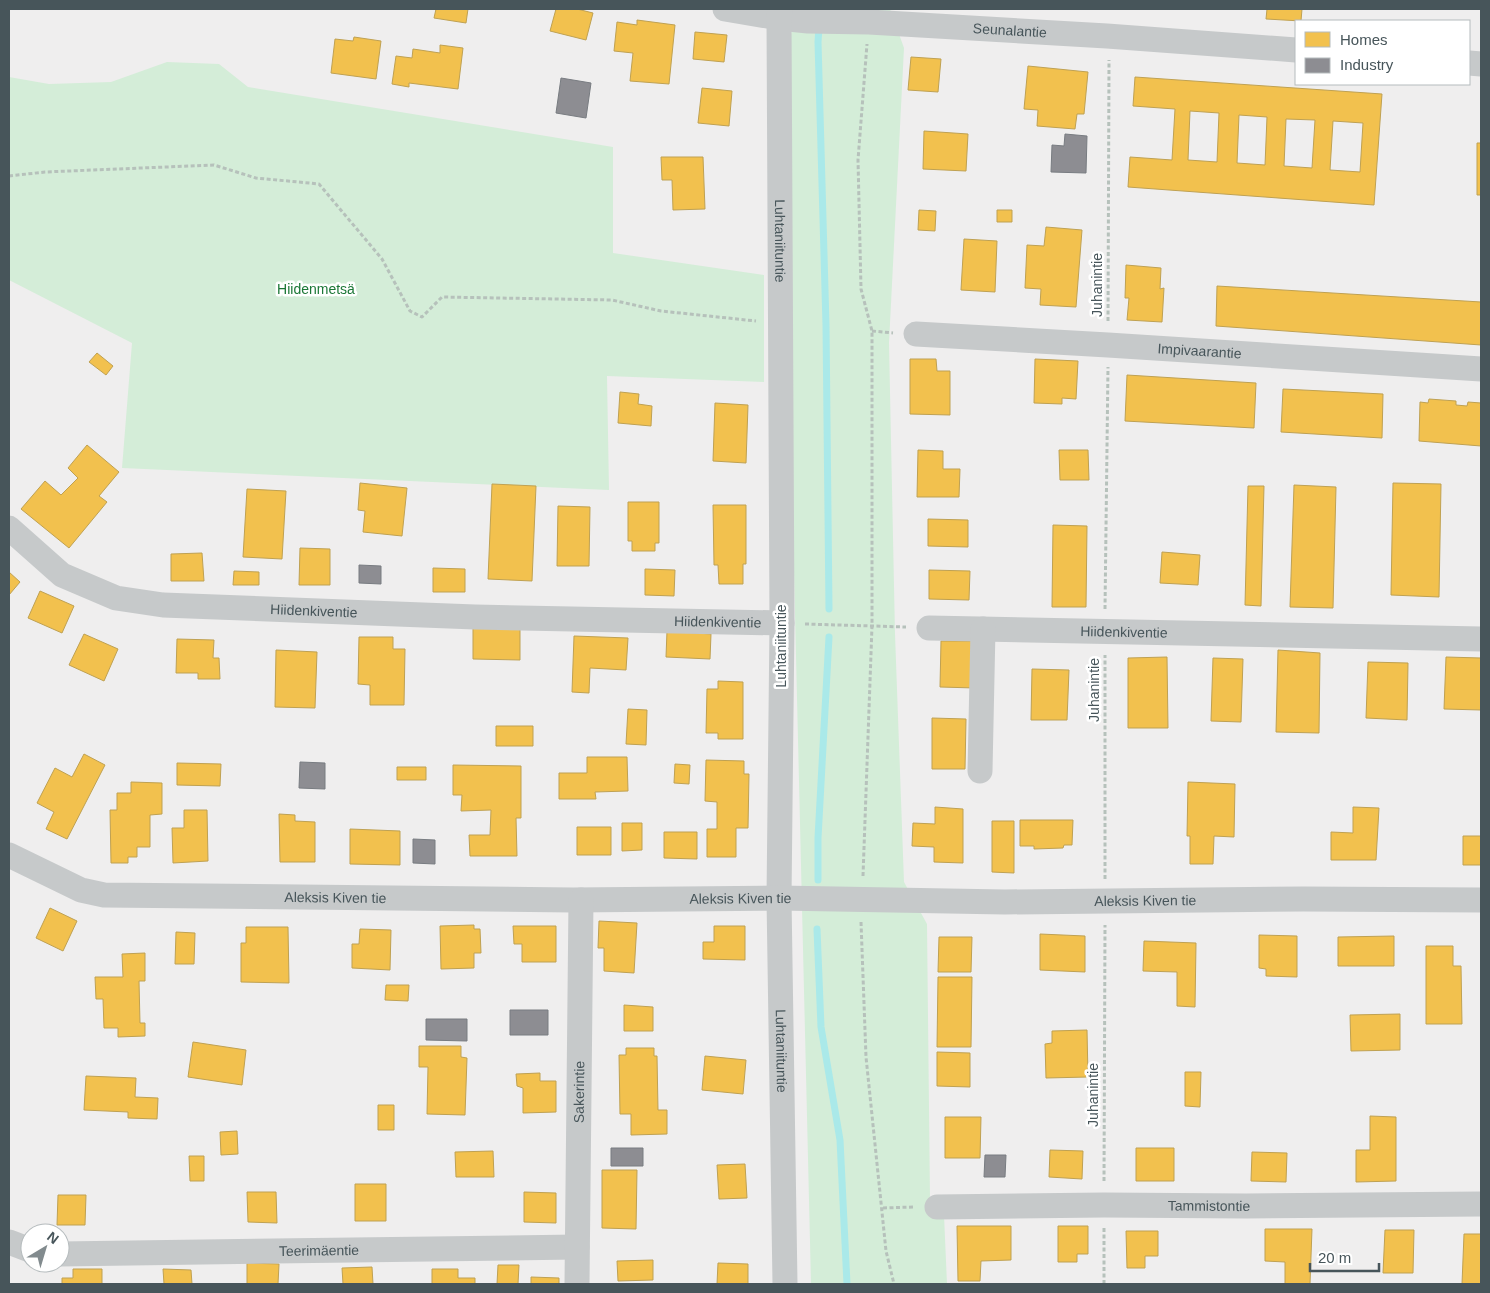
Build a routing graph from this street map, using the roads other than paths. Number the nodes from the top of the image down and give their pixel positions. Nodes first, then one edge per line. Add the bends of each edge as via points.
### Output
1 (725, 9) edge
2 (780, 14) edge
3 (1295, 50) edge
4 (916, 334) dead end
5 (1481, 369) edge
6 (9, 528) edge
7 (782, 624) junction
8 (929, 628) road end
9 (983, 629) junction
10 (1481, 639) edge
11 (980, 771) dead end
12 (9, 855) edge
13 (779, 898) junction
14 (581, 900) junction
15 (1481, 900) edge
16 (1481, 1204) edge
17 (938, 1206) road end
18 (577, 1247) junction
19 (70, 1254) edge
20 (577, 1284) edge
21 (785, 1284) edge

1 - 2 street, Seunalantie
2 - 3 street, Seunalantie via 833,22 1107,36
2 - 7 street, Luhtaniituntie
4 - 5 street, Impivaarantie
6 - 7 street, Hiidenkiventie via 62,575 116,598 163,605
7 - 13 street, Luhtaniituntie
8 - 9 street, Hiidenkiventie
9 - 10 street, Hiidenkiventie
9 - 11 street
12 - 14 street, Aleksis Kiven tie via 82,890 104,895
13 - 14 street, Aleksis Kiven tie
13 - 15 street, Aleksis Kiven tie via 1005,902
13 - 21 street, Luhtaniituntie
14 - 18 street, Sakerintie
16 - 17 street, Tammistontie
18 - 19 street, Teerimäentie
18 - 20 street, Sakerintie

